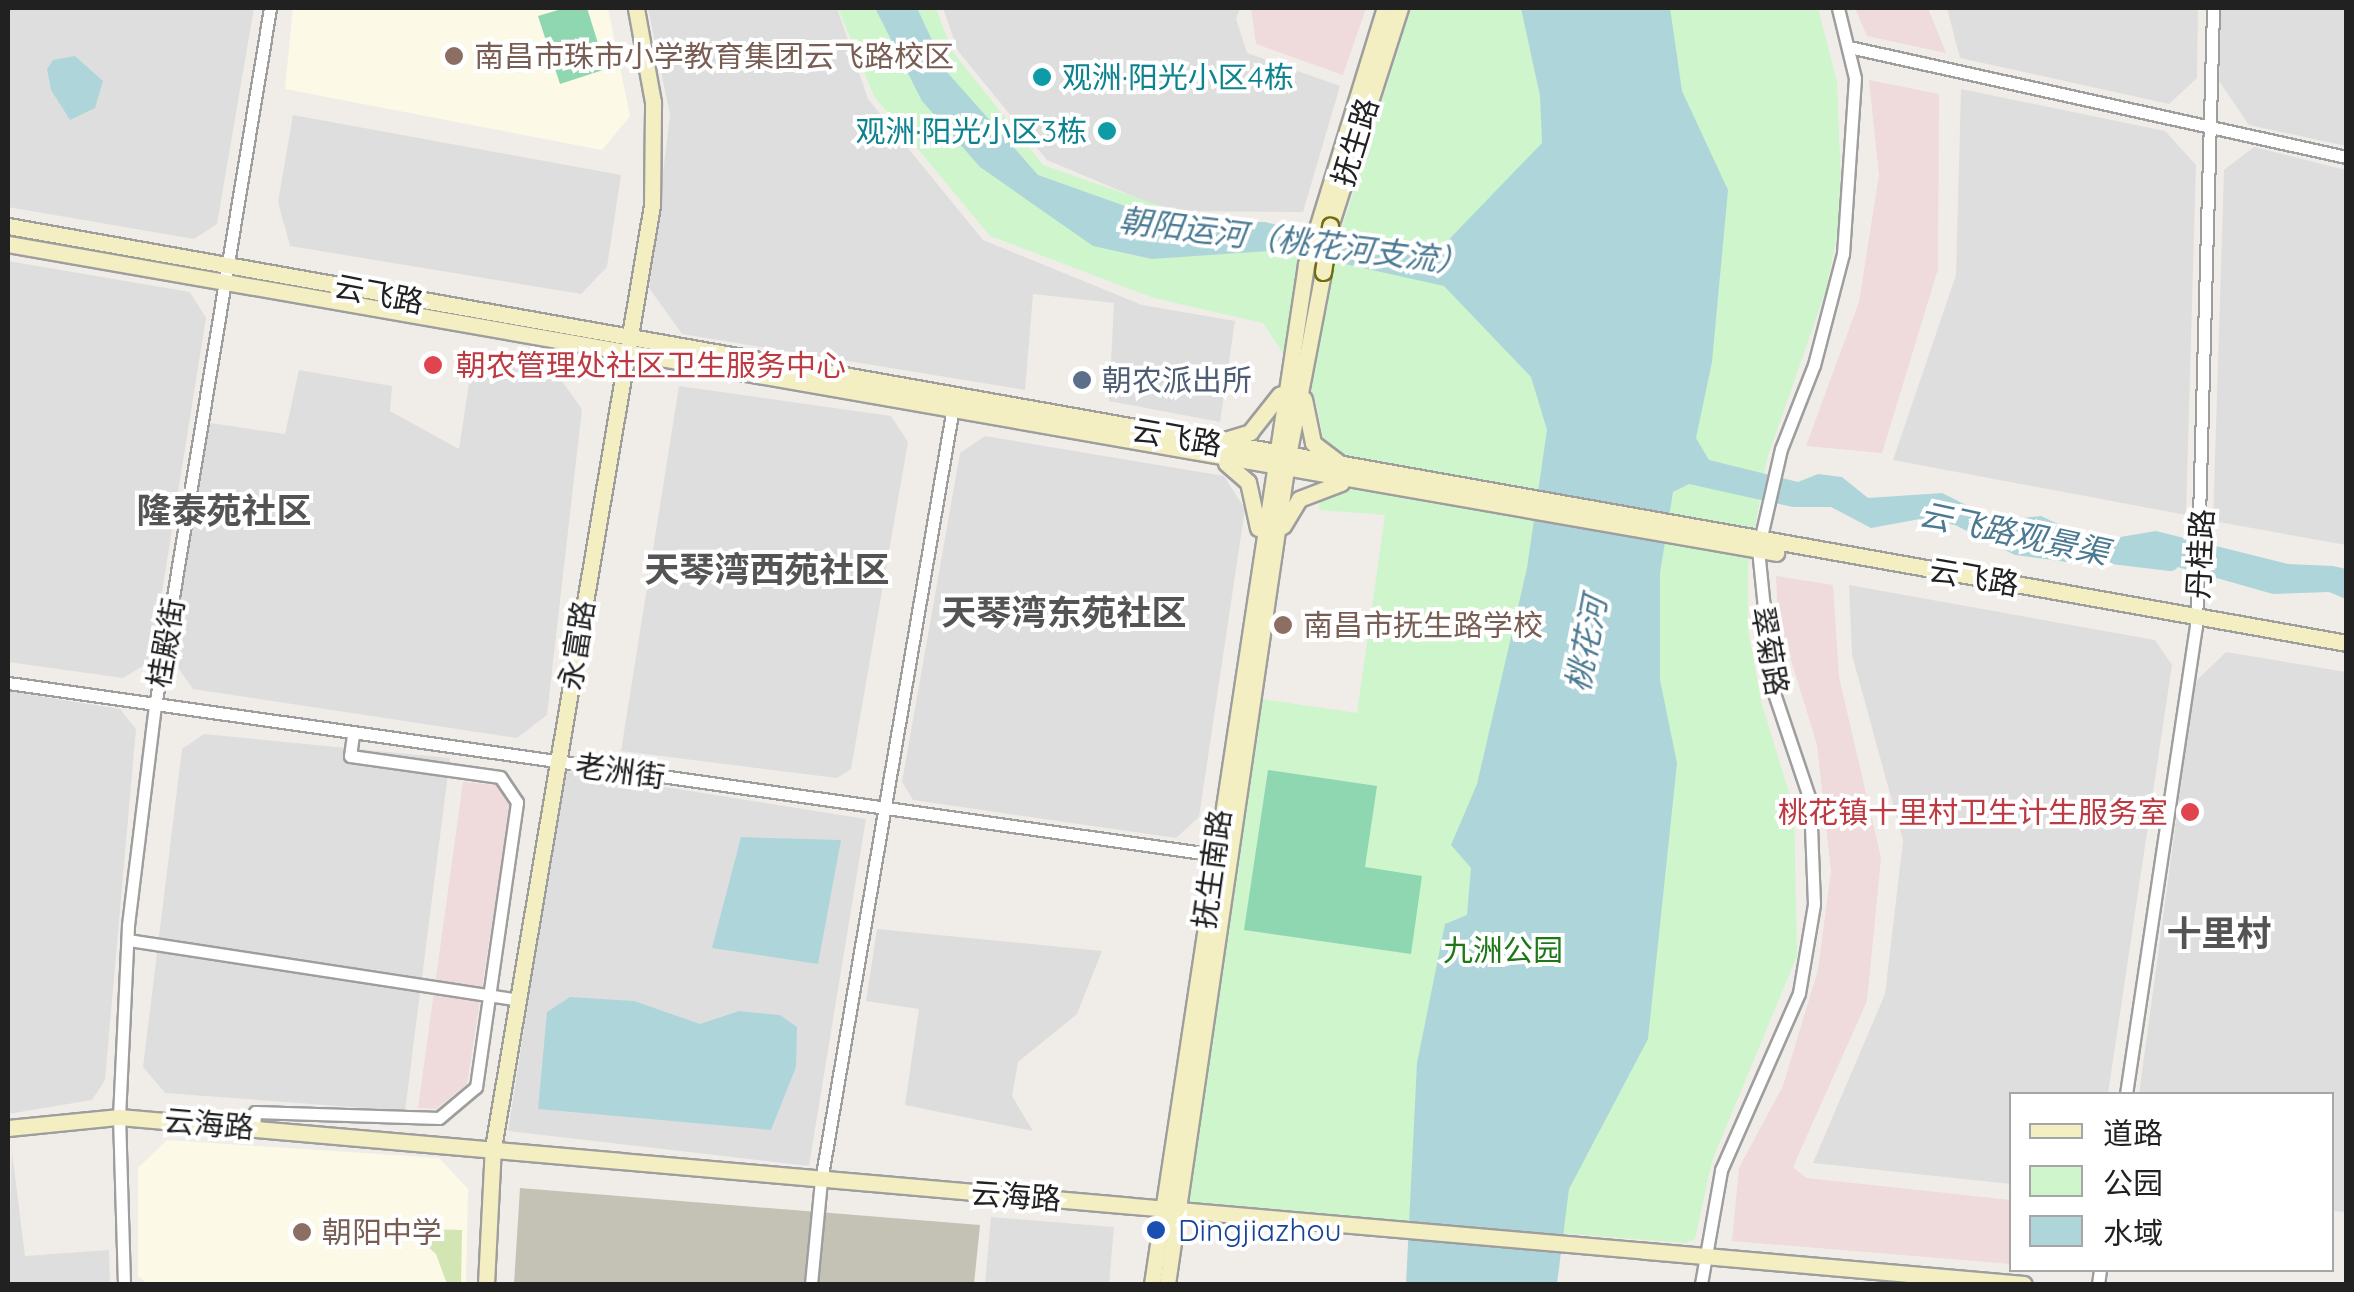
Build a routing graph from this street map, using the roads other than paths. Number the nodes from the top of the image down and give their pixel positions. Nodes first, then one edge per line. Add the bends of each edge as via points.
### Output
1 (270, 8) edge
2 (636, 8) edge
3 (1385, 8) edge
4 (1400, 8) edge
5 (1838, 8) edge
6 (2214, 8) edge
7 (1849, 46) junction
8 (2211, 124) junction
9 (2346, 157) edge
10 (1324, 223) junction
11 (8, 226) edge
12 (8, 244) edge
13 (231, 266) junction
14 (228, 282) junction
15 (625, 347) junction
16 (1294, 383) junction
17 (954, 404) junction
18 (1214, 451) junction
19 (1280, 462) junction
20 (1347, 474) junction
21 (1759, 545) junction
22 (1268, 546) junction
23 (2196, 622) junction
24 (2346, 643) edge
25 (2346, 653) edge
26 (8, 683) edge
27 (156, 706) junction
28 (353, 734) junction
29 (558, 762) junction
30 (888, 809) junction
31 (1214, 855) junction
32 (1232, 856) junction
33 (128, 940) junction
34 (489, 995) junction
35 (518, 1000) junction
36 (2126, 1092) edge
37 (119, 1117) junction
38 (8, 1128) edge
39 (254, 1128) junction
40 (493, 1148) junction
41 (821, 1182) junction
42 (1171, 1208) junction
43 (1706, 1256) junction
44 (124, 1284) edge
45 (486, 1284) edge
46 (811, 1284) edge
47 (1152, 1284) edge
48 (1167, 1284) edge
49 (1701, 1284) edge
50 (2024, 1284) edge

1 - 13 street, 桂殿街
2 - 15 main road, 永富路 via 653,102 652,205
3 - 10 main road, 抚生路
4 - 10 main road, 抚生路
5 - 7 street, 翠菊路
6 - 8 street, 丹桂路
7 - 8 street
7 - 21 street, 翠菊路 via 1854,113 1843,254 1814,365 1780,450
8 - 9 street
8 - 23 street, 丹桂路
10 - 16 main road, 抚生路, bridge via 1323,272
10 - 16 main road, 抚生路 via 1306,264
11 - 13 main road, 云飞路
12 - 14 main road, 云飞路
13 - 14 street, 桂殿街
13 - 15 main road, 云飞路
14 - 15 main road, 云飞路
14 - 27 street, 桂殿街
15 - 17 main road, 云飞路
15 - 29 main road, 永富路
16 - 18 main road via 1250,432
16 - 19 main road, 抚生路
16 - 20 main road via 1313,444
17 - 18 main road, 云飞路
17 - 30 street
18 - 19 main road, 云飞路
18 - 22 main road via 1248,482
19 - 20 main road, 云飞路
19 - 22 main road, 抚生南路
20 - 21 main road, 云飞路
20 - 22 main road via 1299,500
21 - 23 main road, 云飞路
21 - 43 street, 翠菊路 via 1772,686 1810,800 1814,904 1799,993 1721,1170
22 - 31 main road, 抚生南路
22 - 32 main road, 抚生南路
23 - 24 main road, 云飞路
23 - 25 main road, 云飞路
23 - 36 street, 丹桂路
26 - 27 street, 老洲街
27 - 28 street, 老洲街
27 - 33 street, 桂殿街
28 - 29 street, 老洲街
28 - 34 street via 350,756 500,777 517,802
29 - 30 street, 老洲街
29 - 35 main road, 永富路
30 - 31 street, 老洲街
30 - 41 street
31 - 32 street, 老洲街
31 - 42 main road, 抚生南路
32 - 42 main road, 抚生南路
33 - 34 street
33 - 37 street, 桂殿街
34 - 35 street
34 - 39 street via 476,1087 438,1118 255,1112
35 - 40 main road, 永富路
37 - 38 main road, 云海路
37 - 39 main road, 云海路
37 - 44 street, 桂殿街
39 - 40 main road, 云海路
40 - 41 main road, 云海路
40 - 45 main road, 永富路
41 - 42 main road, 云海路
41 - 46 street
42 - 43 main road, 云海路
42 - 47 main road, 抚生南路
42 - 48 main road, 抚生南路
43 - 49 street, 翠菊路
43 - 50 main road, 云海路

